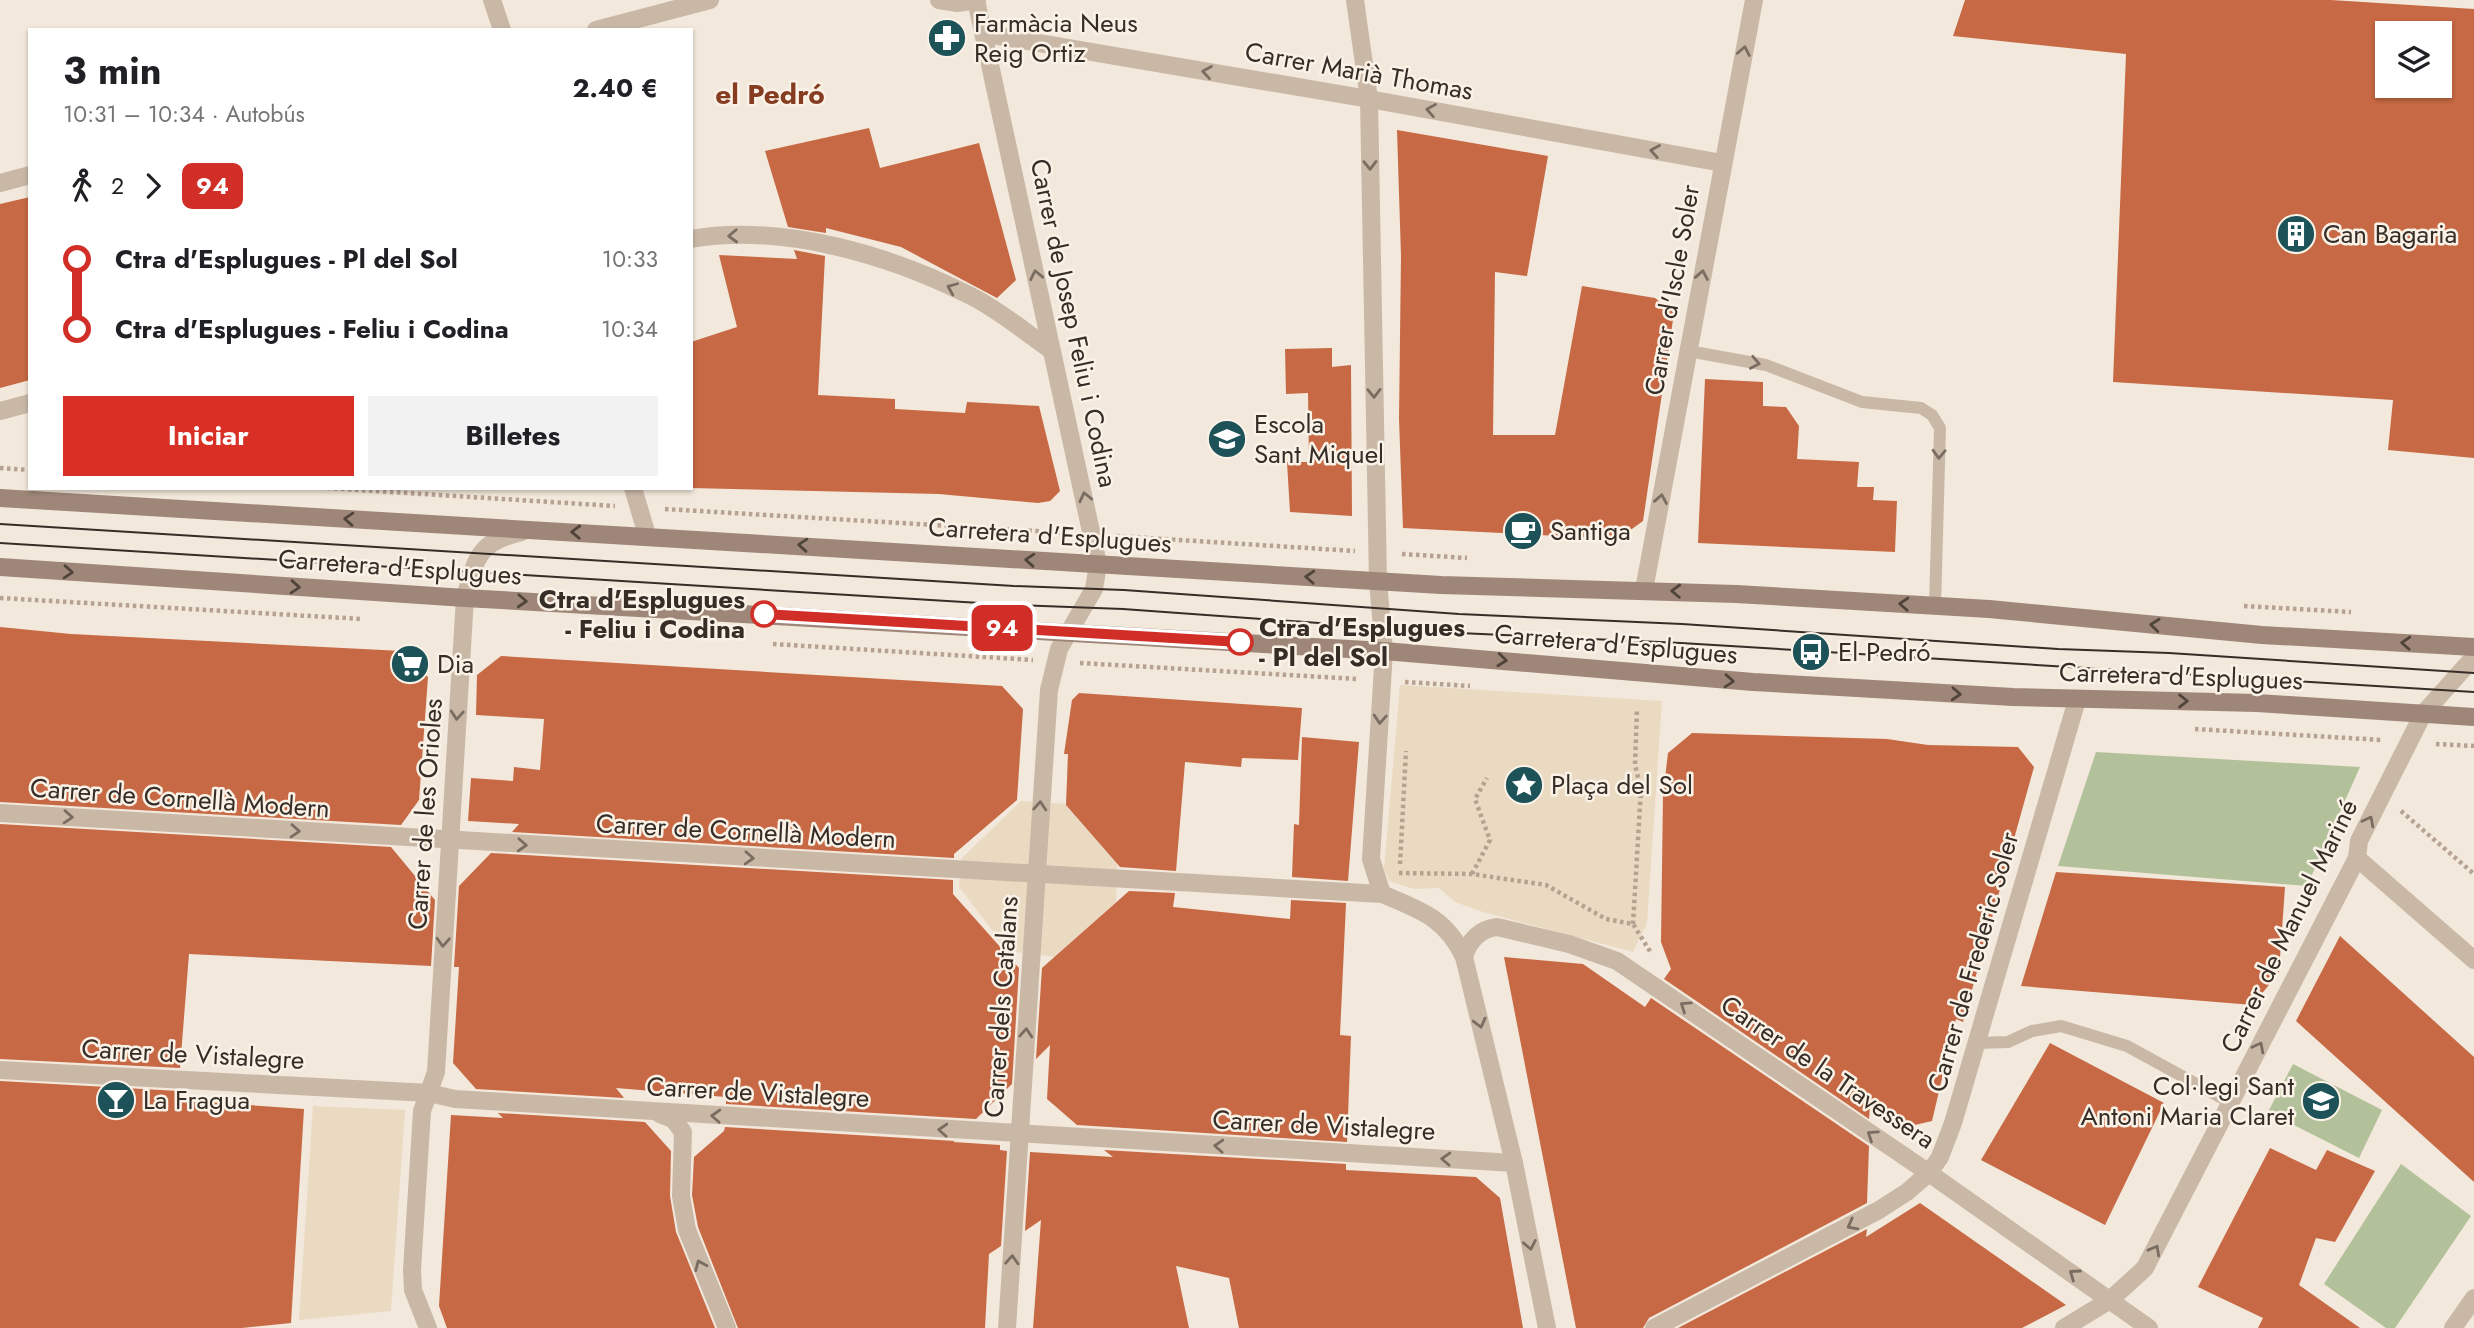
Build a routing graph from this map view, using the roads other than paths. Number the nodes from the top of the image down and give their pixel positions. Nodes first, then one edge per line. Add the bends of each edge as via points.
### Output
1 (492, 0) edge
2 (710, 0) edge
3 (939, 0) edge
4 (977, 0) edge
5 (1355, 0) edge
6 (1755, 0) edge
7 (501, 28) edge
8 (604, 28) edge
9 (986, 34) junction
10 (1369, 99) junction
11 (1722, 163) junction
12 (28, 176) edge
13 (0, 183) edge
14 (693, 239) edge
15 (1051, 350) junction
16 (1688, 351) junction
17 (28, 404) edge
18 (0, 411) edge
19 (634, 490) edge
20 (0, 498) edge
21 (530, 530) junction
22 (647, 535) junction
23 (1098, 564) junction
24 (0, 568) edge
25 (1378, 581) junction
26 (1644, 590) junction
27 (465, 598) junction
28 (1935, 606) junction
29 (1067, 632) junction
30 (2474, 647) edge
31 (1384, 651) junction
32 (2474, 657) edge
33 (1049, 690) joint
34 (2077, 700) junction
35 (2423, 715) junction
36 (2474, 717) edge
37 (0, 813) edge
38 (449, 841) junction
39 (2357, 858) junction
40 (1036, 874) junction
41 (1382, 894) junction
42 (1464, 957) junction
43 (2474, 960) edge
44 (1977, 1043) junction
45 (0, 1070) edge
46 (429, 1093) junction
47 (2231, 1102) junction
48 (659, 1113) junction
49 (1019, 1134) junction
50 (1514, 1163) junction
51 (1929, 1173) junction
52 (2474, 1298) edge
53 (2110, 1300) junction
54 (428, 1328) edge
55 (727, 1328) edge
56 (1007, 1328) edge
57 (1547, 1328) edge
58 (1654, 1328) edge
59 (2064, 1328) edge
60 (2149, 1328) edge
61 (2453, 1328) edge

1 - 7 street
2 - 8 street
3 - 4 street
4 - 9 street, Carrer de Josep Feliu i Codina
5 - 10 street
11 -> 6 street, Carrer d'Iscle Soler
10 -> 9 street, Carrer Marià Thomas
15 -> 9 street, Carrer de Josep Feliu i Codina
11 -> 10 street, Carrer Marià Thomas
10 -> 25 street
16 -> 11 street, Carrer d'Iscle Soler
12 - 13 street
15 -> 14 street via 973,297 890,261 808,241 744,236
23 -> 15 street, Carrer de Josep Feliu i Codina
26 -> 16 street, Carrer d'Iscle Soler
16 -> 28 lane via 1766,365 1862,402 1921,408 1932,415 1940,428
17 - 18 street
19 - 22 street
21 -> 20 street, Carretera d'Esplugues
22 -> 21 street, Carretera d'Esplugues
21 - 27 street, Carrer de les Orioles via 499,537 488,546 475,562
23 -> 22 street, Carretera d'Esplugues
25 -> 23 street, Carretera d'Esplugues
23 - 29 street, Carrer de Josep Feliu i Codina via 1094,589
24 -> 27 street, Carretera d'Esplugues
25 - 26 street, Carretera d'Esplugues via 1508,589
25 - 31 street
28 -> 26 street, Carretera d'Esplugues
27 -> 29 street, Carretera d'Esplugues
27 -> 38 street, Carrer de les Orioles
30 -> 28 street, Carretera d'Esplugues via 2262,635
29 - 31 street, Carretera d'Esplugues
29 - 33 street, Carrer de Josep Feliu i Codina
31 -> 34 street, Carretera d'Esplugues via 1677,677
31 -> 41 street via 1371,859
32 - 35 street, Carrer de Manuel Mariné
40 -> 33 street, Carrer dels Catalans
34 -> 35 street, Carretera d'Esplugues via 2218,701
34 - 44 street, Carrer de Frederic Soler
35 - 36 street, Carretera d'Esplugues
39 -> 35 street, Carrer de Manuel Mariné via 2359,841
37 -> 38 street, Carrer de Cornellà Modern
38 -> 40 street, Carrer de Cornellà Modern
38 -> 46 street, Carrer de les Orioles via 436,1072
39 - 43 street
47 -> 39 street, Carrer de Manuel Mariné
40 - 41 street, Carrer de Cornellà Modern
49 -> 40 street, Carrer dels Catalans
41 - 42 street, Carrer de Cornellà Modern via 1432,916 1446,927
42 -> 50 street, Carrer de Cornellà Modern
51 -> 42 street, Carrer de la Travessera via 1617,961 1569,944 1497,928 1488,928 1472,940
44 - 47 lane via 2008,1042 2032,1031 2061,1026 2127,1046
44 - 51 street, Carrer de Frederic Soler via 1948,1141
45 - 46 street, Carrer de Vistalegre
46 - 48 street, Carrer de Vistalegre via 455,1099
46 - 54 street, Carrer de les Orioles via 422,1111 412,1270 413,1290
53 -> 47 street, Carrer de Manuel Mariné via 2145,1268
49 -> 48 street, Carrer de Vistalegre
55 -> 48 street via 687,1230 681,1196 683,1132 673,1119
50 -> 49 street, Carrer de Vistalegre
56 -> 49 street, Carrer dels Catalans
50 -> 57 street, Carrer de Cornellà Modern
53 -> 51 street, Carrer de la Travessera
51 -> 58 street, Carrer de Frederic Soler via 1879,1210
52 - 61 street
53 - 59 street, Carrer de Manuel Mariné
53 - 60 street, Carrer de la Travessera

